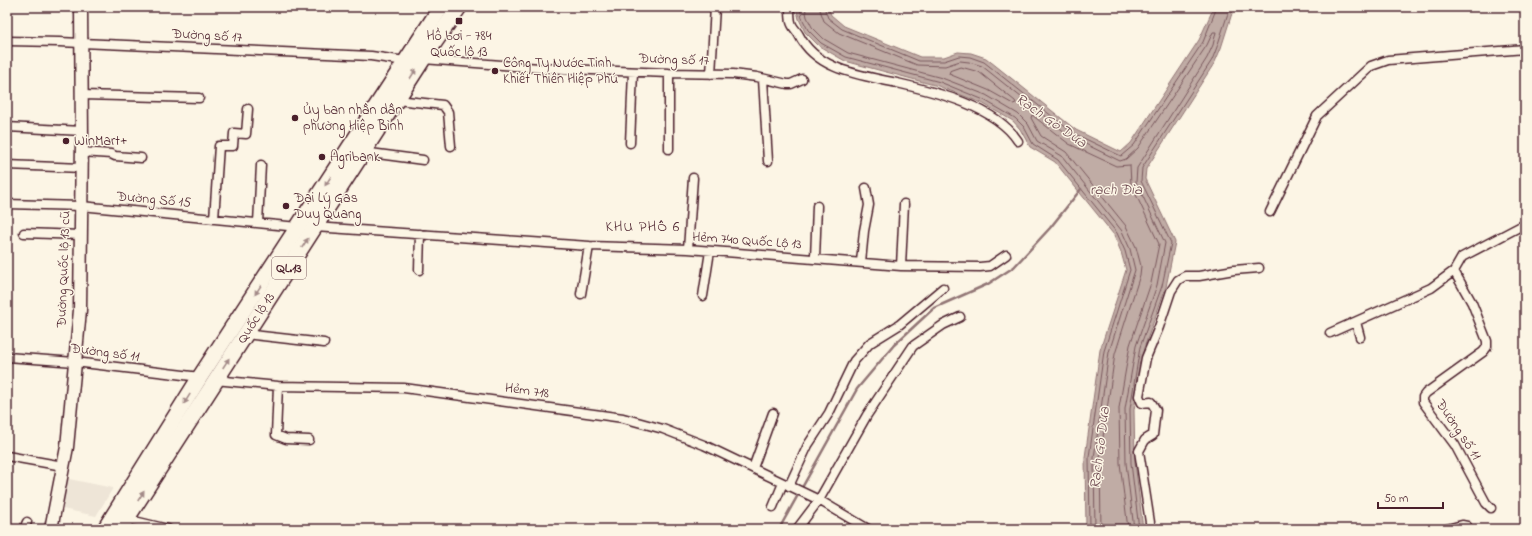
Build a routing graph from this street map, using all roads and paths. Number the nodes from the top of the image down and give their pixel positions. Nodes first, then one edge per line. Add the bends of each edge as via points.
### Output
1 (81, 7) edge
2 (441, 7) edge
3 (459, 7) edge
4 (715, 7) edge
5 (790, 7) edge
6 (7, 41) edge
7 (82, 44) junction
8 (1525, 49) edge
9 (423, 59) junction
10 (405, 61) junction
11 (633, 72) junction
12 (670, 73) junction
13 (711, 74) junction
14 (763, 79) junction
15 (802, 79) dead end
16 (82, 95) junction
17 (198, 98) dead end
18 (397, 100) junction
19 (248, 109) dead end
20 (7, 127) edge
21 (82, 132) junction
22 (1018, 141) dead end
23 (630, 143) dead end
24 (451, 146) dead end
25 (669, 149) dead end
26 (82, 152) junction
27 (363, 152) junction
28 (141, 158) dead end
29 (423, 160) dead end
30 (768, 161) dead end
31 (7, 165) edge
32 (261, 165) dead end
33 (82, 168) junction
34 (693, 178) dead end
35 (866, 188) dead end
36 (7, 204) edge
37 (904, 204) dead end
38 (81, 206) junction
39 (817, 206) dead end
40 (1270, 212) dead end
41 (214, 219) junction
42 (258, 223) junction
43 (1525, 224) edge
44 (298, 227) junction
45 (315, 228) junction
46 (24, 233) dead end
47 (420, 234) junction
48 (81, 235) junction
49 (589, 246) junction
50 (688, 249) junction
51 (710, 251) junction
52 (1006, 255) dead end
53 (815, 259) junction
54 (861, 262) junction
55 (901, 266) junction
56 (1259, 268) dead end
57 (419, 270) dead end
58 (1454, 271) junction
59 (943, 288) dead end
60 (581, 294) dead end
61 (703, 296) dead end
62 (960, 317) dead end
63 (1356, 322) junction
64 (1330, 333) dead end
65 (246, 334) junction
66 (1360, 337) dead end
67 (324, 343) dead end
68 (7, 357) edge
69 (75, 362) junction
70 (200, 377) junction
71 (215, 380) junction
72 (278, 386) junction
73 (773, 413) dead end
74 (309, 440) dead end
75 (7, 456) edge
76 (63, 466) junction
77 (753, 468) junction
78 (786, 484) junction
79 (819, 500) junction
80 (773, 508) dead end
81 (1491, 508) dead end
82 (123, 524) edge
83 (1467, 526) dead end
84 (51, 529) edge
85 (105, 529) edge
86 (168, 529) edge
87 (797, 529) edge
88 (868, 529) edge
89 (1150, 529) edge
90 (1447, 529) edge

1 - 7 street, Đường Quốc lộ 13 cũ
2 - 10 highway, Quốc lộ 13 / QL.13
3 - 9 highway, Quốc lộ 13 / QL.13
4 - 13 street
5 - 22 street via 791,23 803,43 811,53 827,63 846,71 947,96 978,108 1005,125
6 - 7 street, Đường số 17
7 - 10 street, Đường số 17 via 370,56
7 - 16 street, Đường Quốc lộ 13 cũ
8 - 40 street via 1388,60 1371,66 1317,116
9 - 11 street, Đường số 17
18 -> 9 highway, Quốc lộ 13 / QL.13
10 -> 44 highway, Quốc lộ 13 / QL.13
11 - 12 street, Đường số 17
11 - 23 street
12 - 13 street, Đường số 17
12 - 25 street
13 - 14 street, Đường số 17 via 733,74
14 - 15 street, Đường số 17 via 791,84
14 - 30 street
16 - 17 street
16 - 21 street, Đường Quốc lộ 13 cũ
18 - 24 street via 443,105 448,112
18 - 27 highway, Quốc lộ 13 / QL.13
19 - 41 street via 246,134 234,133 233,146 219,146
20 - 21 street
21 - 26 street, Đường Quốc lộ 13 cũ
26 - 28 street
26 - 33 street, Đường Quốc lộ 13 cũ
27 - 29 street
27 - 45 highway, Quốc lộ 13 / QL.13
31 - 33 street
32 - 42 street
33 - 38 street, Đường Quốc lộ 13 cũ
34 - 50 street
35 - 54 street via 869,205
36 - 38 street, Đường Số 15
37 - 55 street
38 - 41 street, Đường Số 15
38 - 48 street, Đường Quốc lộ 13 cũ
39 - 53 street
41 - 42 street, Đường Số 15
42 - 44 street, Đường Số 15
43 - 58 street via 1462,257
44 -> 70 highway, Quốc lộ 13 / QL.13
45 - 47 street, Hẻm 740 Quốc Lộ 13
65 -> 45 highway, Quốc lộ 13 / QL.13
46 - 48 street
47 - 49 street, Hẻm 740 Quốc Lộ 13
47 - 57 street
48 - 69 street, Đường Quốc lộ 13 cũ via 80,310
49 - 50 street, Hẻm 740 Quốc Lộ 13
49 - 60 street
50 - 51 street, Hẻm 740 Quốc Lộ 13
51 - 53 street, Hẻm 740 Quốc Lộ 13
51 - 61 street
52 - 55 street, Hẻm 740 Quốc Lộ 13 via 990,266
53 - 54 street, Hẻm 740 Quốc Lộ 13
54 - 55 street, Hẻm 740 Quốc Lộ 13
56 - 89 street via 1185,276 1178,280 1171,291 1146,358 1139,396 1142,402 1151,402 1156,410 1153,435 1145,440 1139,451
58 - 63 street via 1431,288
58 - 81 street, Đường số 11 via 1472,303 1487,346 1483,352 1426,393 1423,402 1455,444
59 - 78 street via 899,325 870,343 854,361 829,413
62 - 79 street via 913,346 867,415
63 - 64 street
63 - 66 street
65 - 67 street
71 -> 65 highway, Quốc lộ 13 / QL.13
68 - 69 street, Đường số 11
69 - 70 street, Đường số 11
69 - 76 street, Đường Quốc lộ 13 cũ
70 -> 85 highway, Quốc lộ 13 / QL.13
71 - 72 street, Hẻm 718
82 -> 71 highway, Quốc lộ 13 / QL.13
72 - 74 street via 276,435 286,439
72 - 77 street, Hẻm 718 via 404,388 623,418 697,442
73 - 77 street
75 - 76 street
76 - 84 street, Đường Quốc lộ 13 cũ
77 - 78 street, Hẻm 718
78 - 79 street, Hẻm 718
78 - 80 street
79 - 87 street
79 - 88 street, Hẻm 718
82 - 86 street
83 - 90 street

